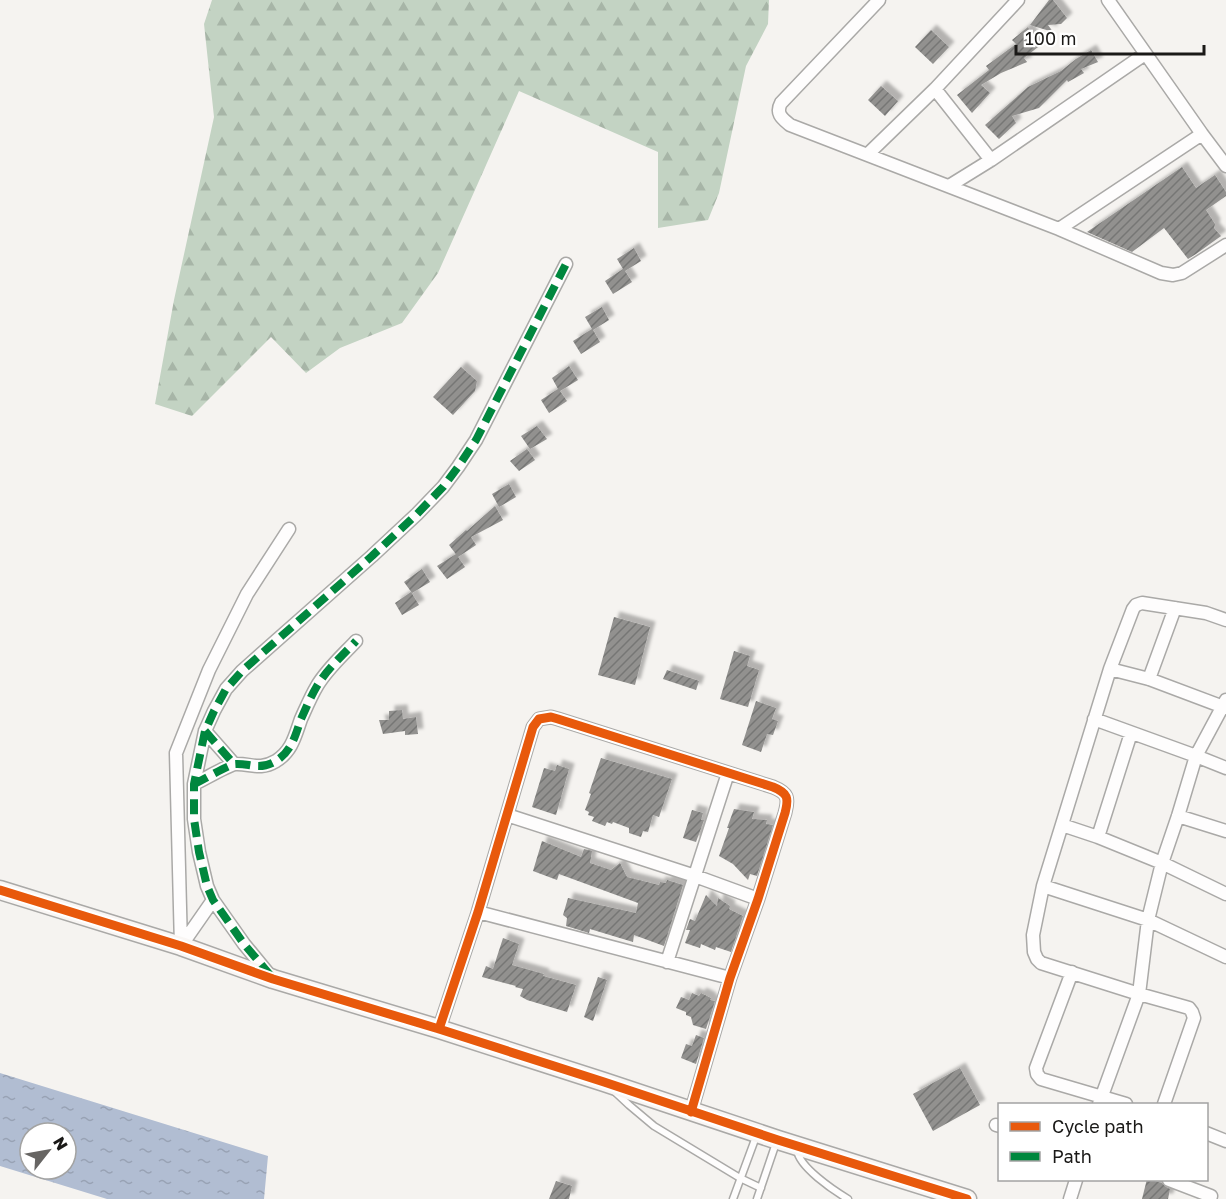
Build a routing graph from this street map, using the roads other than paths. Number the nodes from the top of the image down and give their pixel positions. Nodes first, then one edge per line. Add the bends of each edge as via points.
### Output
1 (879, 0) edge
2 (1018, 0) edge
3 (1108, 0) edge
4 (1145, 54) junction
5 (935, 89) junction
6 (1202, 134) junction
7 (868, 154) junction
8 (991, 160) junction
9 (1226, 166) edge
10 (949, 186) junction
11 (1059, 229) junction
12 (1226, 245) edge
13 (566, 264) dead end
14 (289, 529) dead end
15 (1175, 608) junction
16 (1226, 620) edge
17 (356, 641) dead end
18 (1110, 669) junction
19 (1149, 679) junction
20 (1225, 705) edge
21 (1094, 720) junction
22 (205, 731) junction
23 (1131, 734) junction
24 (1196, 756) junction
25 (234, 764) junction
26 (1226, 768) edge
27 (728, 773) junction
28 (194, 784) junction
29 (507, 816) junction
30 (1178, 816) junction
31 (1062, 825) junction
32 (1226, 831) edge
33 (1098, 837) junction
34 (1162, 863) junction
35 (695, 876) junction
36 (1043, 886) junction
37 (0, 890) edge
38 (1226, 894) edge
39 (758, 899) junction
40 (213, 900) junction
41 (478, 912) junction
42 (1148, 920) junction
43 (181, 946) junction
44 (1226, 957) edge
45 (667, 962) junction
46 (1072, 972) junction
47 (730, 978) junction
48 (273, 979) junction
49 (1139, 994) junction
50 (439, 1029) junction
51 (604, 1082) junction
52 (1100, 1101) edge
53 (1117, 1103) edge
54 (1164, 1103) edge
55 (691, 1112) junction
56 (757, 1133) junction
57 (1208, 1134) edge
58 (778, 1140) junction
59 (1226, 1141) edge
60 (797, 1146) junction
61 (740, 1178) junction
62 (1075, 1181) edge
63 (1174, 1181) edge
64 (761, 1188) junction
65 (1211, 1196) dead end
66 (733, 1199) edge
67 (757, 1199) edge
68 (848, 1199) edge
69 (966, 1199) edge
70 (1070, 1199) edge

1 - 7 street via 789,94 779,111 790,125
2 - 5 street
3 - 4 street
4 - 6 street
4 - 8 street
5 - 7 street
5 - 8 street
6 - 9 street
6 - 11 street
7 - 10 street
8 - 10 street
10 - 11 street
11 - 12 street via 1173,275
13 - 22 street via 476,440 443,487 242,671 226,689
14 - 43 street via 247,594 209,670 176,753
15 - 16 street
15 - 18 street via 1136,604
15 - 19 street
17 - 25 street via 319,684 288,750 269,765
18 - 19 street
18 - 21 street
19 - 20 street
20 - 24 street
21 - 23 street
21 - 31 street
22 - 25 street
22 - 28 street
23 - 24 street
23 - 33 street
24 - 26 street
24 - 30 street
25 - 28 street
27 - 29 street via 544,717 533,727
27 - 35 street
27 - 39 street via 773,786 786,794 785,813
28 - 40 street via 197,841
29 - 35 street
29 - 41 street
30 - 32 street
30 - 34 street
31 - 33 street
31 - 36 street
33 - 34 street
34 - 38 street
34 - 42 street
35 - 39 street
35 - 45 street
36 - 42 street
36 - 46 street via 1033,935 1036,959
37 - 43 street
39 - 47 street
40 - 43 street
40 - 48 street
41 - 45 street
41 - 50 street
42 - 44 street
42 - 49 street
43 - 48 street
45 - 47 street
46 - 49 street
46 - 52 street via 1037,1074 1041,1079
47 - 55 street
48 - 50 street
49 - 52 street
49 - 54 street via 1190,1008 1194,1018
50 - 51 street
51 - 55 street
51 - 61 lane via 654,1126
52 - 53 street
55 - 56 street
56 - 58 street
56 - 61 lane
57 - 59 street
58 - 60 street
58 - 64 lane
60 - 68 lane via 802,1163
60 - 69 street
61 - 64 lane
61 - 66 lane
62 - 70 street
63 - 65 street
64 - 67 lane

